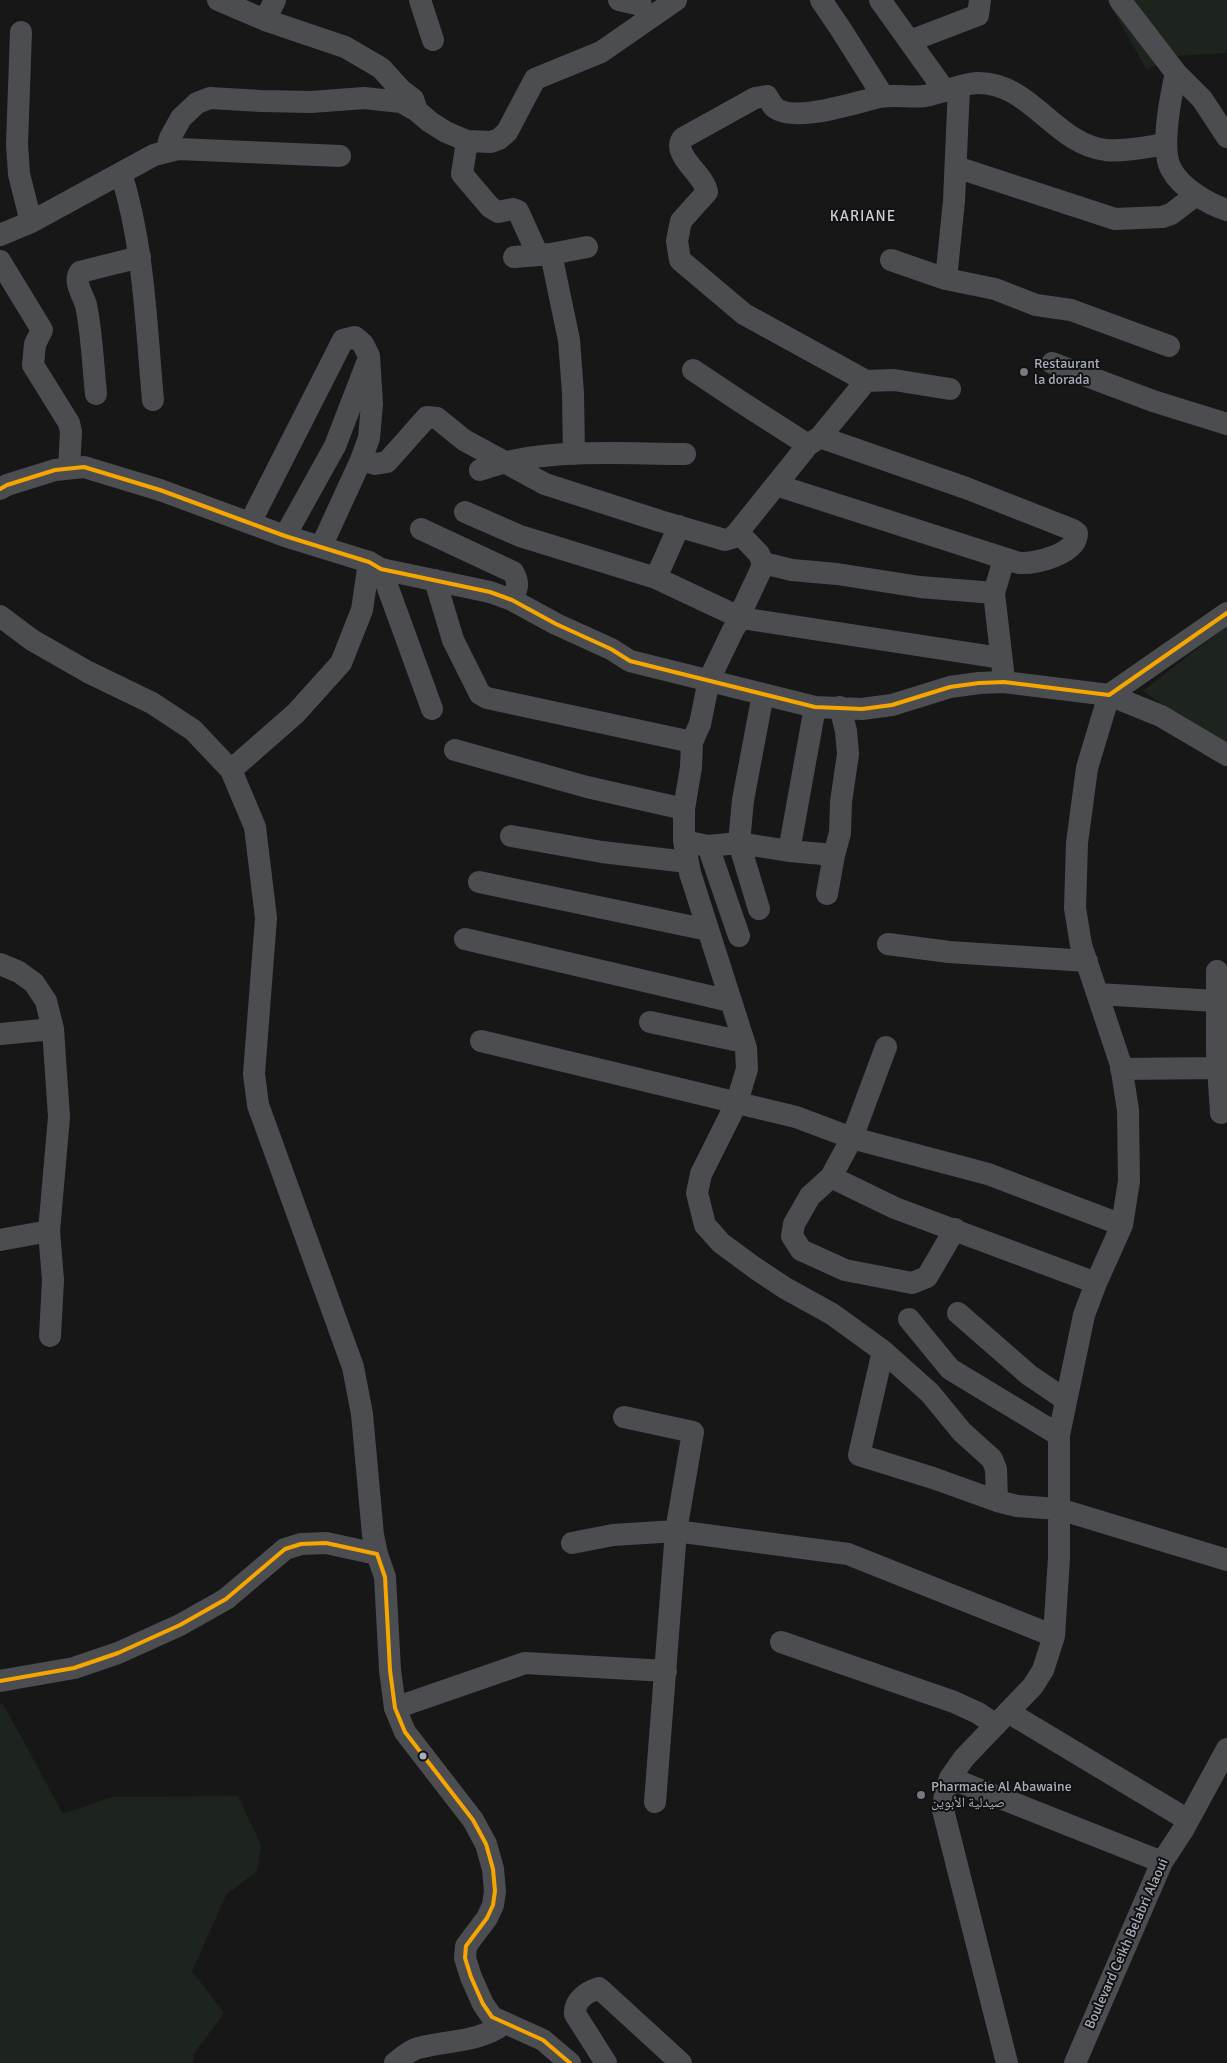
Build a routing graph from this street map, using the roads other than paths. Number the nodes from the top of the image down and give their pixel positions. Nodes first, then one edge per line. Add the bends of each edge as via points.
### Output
1 (218, 0) edge
2 (276, 0) edge
3 (420, 0) edge
4 (619, 0) edge
5 (676, 0) edge
6 (821, 0) edge
7 (880, 0) edge
8 (980, 0) edge
9 (1120, 0) edge
10 (641, 5) dead end
11 (265, 20) junction
12 (22, 32) dead end
13 (433, 40) dead end
14 (910, 41) junction
15 (1176, 73) junction
16 (952, 89) junction
17 (883, 96) junction
18 (417, 111) junction
19 (1227, 137) edge
20 (467, 141) junction
21 (1166, 144) junction
22 (166, 152) junction
23 (340, 156) dead end
24 (956, 167) junction
25 (121, 173) junction
26 (1196, 195) junction
27 (1227, 210) edge
28 (31, 222) junction
29 (0, 235) edge
30 (587, 247) dead end
31 (545, 255) junction
32 (140, 257) junction
33 (514, 257) dead end
34 (891, 260) dead end
35 (0, 261) edge
36 (946, 279) junction
37 (1169, 346) dead end
38 (369, 356) junction
39 (1052, 363) dead end
40 (693, 370) dead end
41 (866, 382) junction
42 (950, 389) dead end
43 (96, 394) dead end
44 (153, 400) dead end
45 (1227, 424) edge
46 (814, 441) junction
47 (574, 454) junction
48 (685, 454) dead end
49 (361, 460) junction
50 (505, 461) junction
51 (69, 468) junction
52 (480, 470) dead end
53 (776, 485) junction
54 (0, 489) edge
55 (465, 512) dead end
56 (250, 523) junction
57 (679, 526) junction
58 (421, 529) dead end
59 (738, 532) junction
60 (285, 536) junction
61 (321, 547) junction
62 (1004, 559) junction
63 (763, 563) junction
64 (375, 566) junction
65 (656, 578) junction
66 (435, 580) junction
67 (994, 593) junction
68 (512, 600) junction
69 (1227, 614) edge
70 (0, 616) edge
71 (742, 618) junction
72 (1001, 658) junction
73 (708, 680) junction
74 (1004, 682) junction
75 (763, 694) junction
76 (1109, 695) junction
77 (815, 707) junction
78 (840, 707) junction
79 (432, 710) dead end
80 (692, 742) junction
81 (456, 750) dead end
82 (1227, 755) edge
83 (231, 770) junction
84 (684, 809) junction
85 (511, 836) dead end
86 (739, 843) junction
87 (708, 846) junction
88 (789, 851) junction
89 (686, 852) junction
90 (834, 855) junction
91 (479, 882) dead end
92 (827, 894) dead end
93 (760, 909) dead end
94 (708, 930) junction
95 (739, 936) dead end
96 (465, 939) dead end
97 (888, 944) dead end
98 (1086, 961) junction
99 (0, 964) edge
100 (1217, 971) dead end
101 (1098, 994) junction
102 (730, 1001) junction
103 (1216, 1001) junction
104 (650, 1022) dead end
105 (53, 1029) junction
106 (0, 1034) edge
107 (481, 1041) dead end
108 (744, 1042) junction
109 (886, 1047) dead end
110 (1218, 1068) junction
111 (1121, 1069) junction
112 (737, 1102) junction
113 (1221, 1113) dead end
114 (852, 1138) junction
115 (831, 1177) junction
116 (1122, 1225) junction
117 (955, 1229) junction
118 (48, 1231) junction
119 (0, 1240) edge
120 (1096, 1283) junction
121 (958, 1313) dead end
122 (909, 1319) dead end
123 (50, 1336) dead end
124 (883, 1352) junction
125 (1066, 1400) junction
126 (624, 1417) dead end
127 (1059, 1435) junction
128 (997, 1501) junction
129 (1059, 1509) junction
130 (676, 1531) junction
131 (572, 1543) dead end
132 (376, 1554) junction
133 (1227, 1560) edge
134 (1054, 1636) junction
135 (781, 1642) dead end
136 (666, 1671) junction
137 (0, 1681) edge
138 (395, 1708) junction
139 (1002, 1719) junction
140 (1227, 1749) edge
141 (950, 1778) junction
142 (655, 1802) dead end
143 (1188, 1820) junction
144 (1162, 1862) junction
145 (505, 2023) junction
146 (394, 2063) edge
147 (570, 2063) edge
148 (606, 2063) edge
149 (681, 2063) edge
150 (1007, 2063) edge
151 (1075, 2063) edge

1 - 11 street
2 - 11 street
3 - 13 street
4 - 10 street
5 - 20 street via 601,52 535,79 507,132 499,139
6 - 17 street
7 - 14 street
8 - 14 street via 978,15
9 - 15 street
11 - 18 street via 345,47 382,68 401,90 414,99
12 - 28 street via 18,174
14 - 16 street
15 - 19 street via 1202,99
15 - 21 street
16 - 17 street via 924,96
16 - 21 street via 976,83 998,85 1035,106 1084,143 1104,150
16 - 24 street
17 - 41 street via 808,113 788,113 774,107 767,96 755,98 680,142 683,157 702,180 707,192 682,221 677,241 680,260 744,314
18 - 20 street via 446,132
18 - 22 street via 401,102 364,98 261,102 210,98 196,103 181,118
20 - 31 street via 462,174 490,207 498,212 518,211
21 - 26 street via 1170,169
22 - 23 street via 178,149
22 - 25 street
24 - 26 street via 1115,219 1162,217
24 - 36 street
25 - 28 street
25 - 32 street via 131,204
26 - 27 street
28 - 29 street
30 - 31 street
31 - 33 street
31 - 47 street via 569,340
32 - 43 street via 78,275 86,304
32 - 44 street
34 - 36 street
35 - 51 street via 42,330 35,344 33,365 69,423
36 - 37 street via 995,289 1036,305 1070,310
38 - 49 street via 372,404 369,438
38 - 56 street via 355,337 343,340
38 - 60 street via 334,446
39 - 45 street via 1153,401
40 - 46 street
41 - 42 street via 894,380
41 - 46 street
46 - 53 street
46 - 62 street via 966,488 1077,533 1066,550 1040,561 1019,563
47 - 48 street
47 - 50 street
49 - 50 street via 375,464 387,462 427,417 437,418 464,440
49 - 61 street
50 - 52 street
50 - 57 street via 545,484
51 - 54 street via 36,475
51 - 56 street via 84,467 160,490
53 - 59 street
53 - 62 street
55 - 65 street via 520,536
56 - 60 street
57 - 59 street via 725,540
57 - 65 street
58 - 68 street via 513,572 519,586
59 - 63 street via 759,554
60 - 61 street
61 - 64 street
62 - 67 street
63 - 67 street via 792,570 920,587
63 - 71 street
64 - 66 street
64 - 79 street
64 - 83 street via 341,663 296,713
65 - 71 street
66 - 68 street
66 - 80 street via 453,640 480,694
67 - 72 street
68 - 73 street via 630,661
69 - 76 street
70 - 83 street via 32,640 152,703 193,730
71 - 72 street
71 - 73 street
72 - 74 street
73 - 75 street
73 - 80 street via 700,724
74 - 76 street
74 - 78 street via 950,687 892,705 862,710
75 - 77 street
75 - 86 street via 743,800
76 - 82 street via 1161,716
76 - 98 street via 1086,768 1077,843 1075,908
77 - 78 street
77 - 88 street
78 - 90 street via 848,754 840,833
80 - 84 street
81 - 84 street via 587,787
83 - 132 street via 255,827 266,918 254,1074 258,1105 353,1367 362,1414
84 - 89 street
85 - 89 street via 602,852
86 - 87 street
86 - 88 street
86 - 93 street
87 - 89 street
87 - 95 street
88 - 90 street
89 - 94 street
90 - 92 street
91 - 94 street
94 - 102 street
96 - 102 street
97 - 98 street via 948,952
98 - 101 street
99 - 105 street via 34,983 46,1001
100 - 103 street
101 - 103 street
101 - 111 street
102 - 108 street
103 - 110 street
104 - 108 street
105 - 106 street
105 - 118 street via 59,1117
107 - 112 street
108 - 112 street via 747,1069
109 - 114 street
110 - 111 street
110 - 113 street
111 - 116 street via 1128,1110 1129,1180
112 - 114 street via 796,1117
112 - 124 street via 701,1174 698,1193 705,1225 721,1243 755,1268 832,1314
114 - 115 street
114 - 116 street via 988,1174
115 - 117 street via 895,1208
115 - 117 street via 810,1196 794,1224 792,1236 801,1250 845,1270 912,1283 927,1277
116 - 120 street
117 - 120 street
118 - 119 street
118 - 123 street via 53,1280
120 - 125 street via 1084,1315
121 - 125 street via 1029,1375
122 - 127 street via 950,1369
124 - 128 street via 930,1393 962,1432 992,1459 996,1468
124 - 128 street via 858,1455
125 - 127 street
126 - 130 street via 693,1432
127 - 129 street
128 - 129 street
129 - 133 street
129 - 134 street
130 - 131 street via 613,1535
130 - 134 street via 848,1554
130 - 136 street
132 - 137 street via 326,1543 301,1544 285,1549 226,1599 118,1653 74,1668
132 - 138 street via 385,1577
134 - 139 street via 1043,1670 1033,1686
135 - 139 street
136 - 138 street via 525,1663
136 - 142 street
138 - 145 street via 405,1732 473,1820 486,1844 495,1891 487,1918 466,1946 465,1958 482,2004 492,2018
139 - 141 street via 964,1758
139 - 143 street
140 - 143 street, Boulevard Ceikh Belabri Alaoui
141 - 144 street
141 - 150 street via 943,1810
143 - 144 street, Boulevard Ceikh Belabri Alaoui
144 - 151 street, Boulevard Ceikh Belabri Alaoui
145 - 146 street via 494,2032 466,2040 416,2048
145 - 147 street via 542,2040
148 - 149 street via 574,2014 577,2002 599,1988

